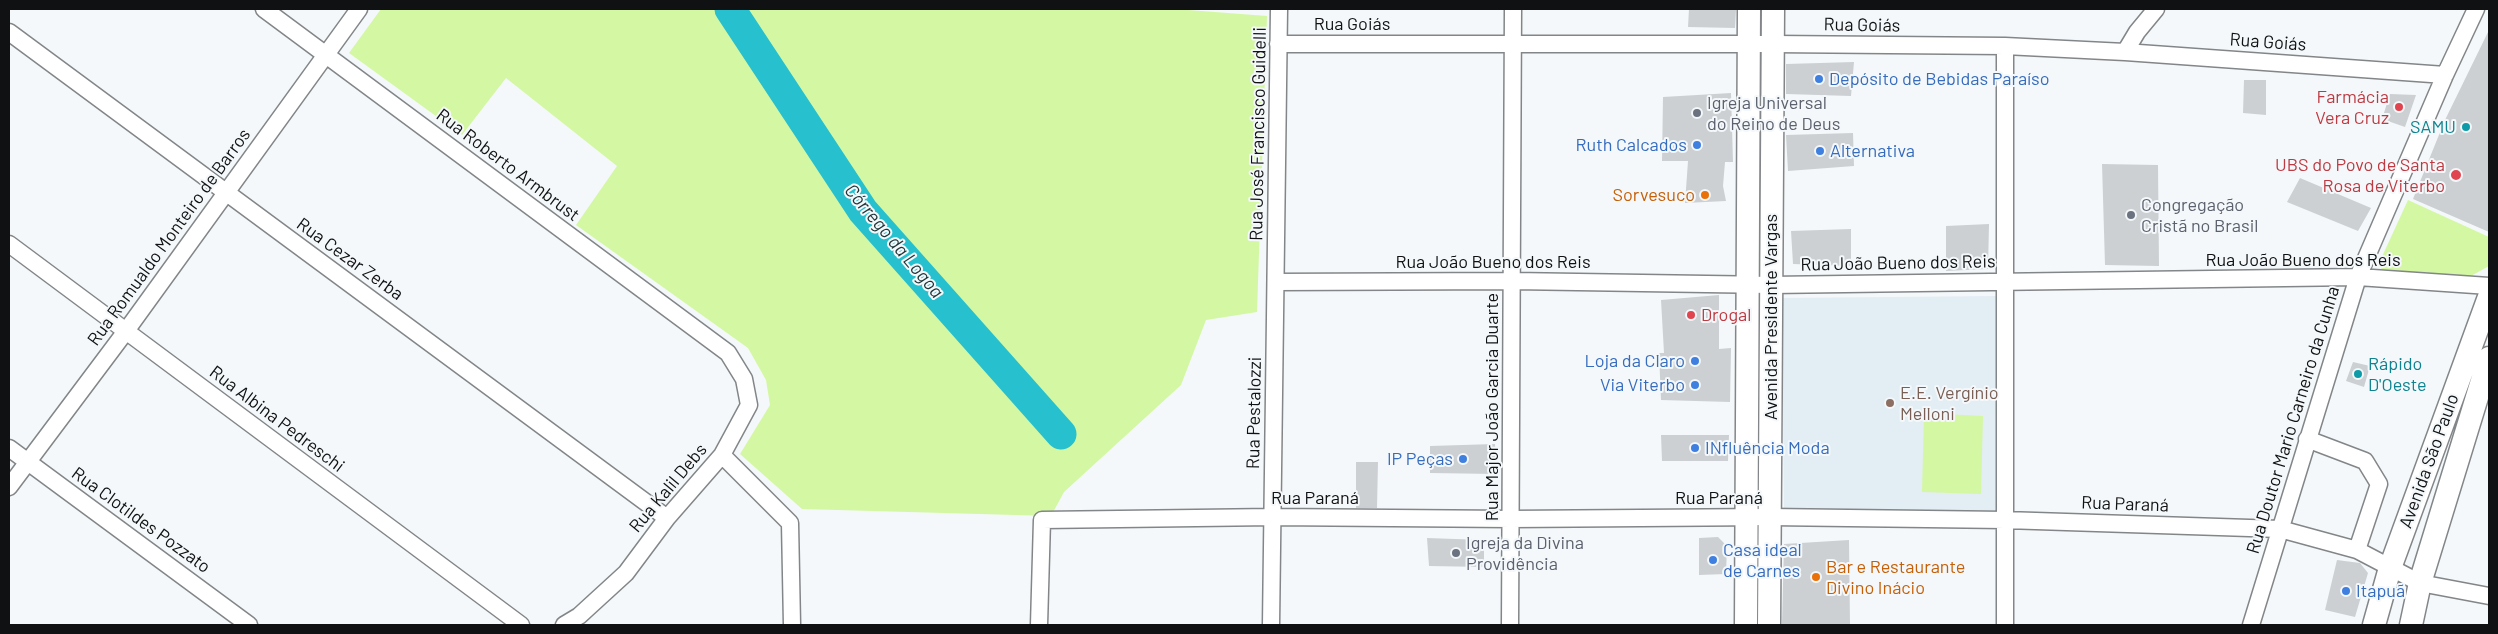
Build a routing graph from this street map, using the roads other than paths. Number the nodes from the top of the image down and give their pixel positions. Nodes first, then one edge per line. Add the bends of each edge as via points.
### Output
1 (264, 9) edge
2 (359, 9) edge
3 (1279, 9) edge
4 (1513, 9) edge
5 (1749, 9) edge
6 (1773, 9) edge
7 (2156, 9) edge
8 (2476, 9) edge
9 (9, 32) edge
10 (1513, 43) junction
11 (1278, 44) junction
12 (1773, 44) junction
13 (1749, 45) junction
14 (2004, 46) junction
15 (2125, 52) junction
16 (327, 56) junction
17 (2444, 75) junction
18 (225, 192) junction
19 (9, 244) edge
20 (1276, 260) joint
21 (2358, 277) junction
22 (1513, 281) junction
23 (1276, 282) junction
24 (2006, 282) junction
25 (1748, 285) junction
26 (1771, 285) junction
27 (2489, 286) edge
28 (2489, 298) edge
29 (126, 331) junction
30 (728, 353) joint
31 (2489, 358) edge
32 (2308, 439) junction
33 (9, 448) edge
34 (722, 455) junction
35 (27, 461) junction
36 (9, 487) edge
37 (1272, 517) junction
38 (667, 518) junction
39 (1746, 518) junction
40 (1770, 518) junction
41 (1511, 519) junction
42 (2006, 520) junction
43 (2280, 529) junction
44 (2357, 550) junction
45 (2390, 568) junction
46 (2420, 583) junction
47 (2489, 596) edge
48 (249, 625) edge
49 (521, 625) edge
50 (564, 625) edge
51 (792, 625) edge
52 (1039, 625) edge
53 (1272, 625) edge
54 (1510, 625) edge
55 (1746, 625) edge
56 (1769, 625) edge
57 (2005, 625) edge
58 (2251, 625) edge
59 (2374, 625) edge
60 (2411, 625) edge

1 - 16 street, Rua Roberto Armbrust
2 - 16 street, Rua Romualdo Monteiro de Barros
3 - 11 street, Rua José Francisco Guidelli
4 - 10 street, Rua Major João Garcia Duarte
5 - 13 main road, Avenida Presidente Vargas
6 - 12 main road, Avenida Presidente Vargas
7 - 15 street
8 - 17 street, Rua Doutor Mario Carneiro da Cunha
9 - 18 street, Rua Cezar Zerba
10 - 11 street, Rua Goiás
10 - 13 street, Rua Goiás
10 - 22 street, Rua Major João Garcia Duarte
11 - 20 street, Rua José Francisco Guidelli
12 - 13 street, Rua Goiás
12 - 14 street, Rua Goiás
12 - 26 main road, Avenida Presidente Vargas
13 - 25 main road, Avenida Presidente Vargas
14 - 15 street, Rua Goiás
14 - 24 street
15 - 17 street, Rua Goiás
16 - 18 street, Rua Romualdo Monteiro de Barros
16 - 30 street, Rua Roberto Armbrust
17 - 21 street, Rua Doutor Mario Carneiro da Cunha
18 - 29 street, Rua Romualdo Monteiro de Barros
18 - 38 street, Rua Cezar Zerba
19 - 29 street, Rua Albina Pedreschi
20 - 23 street, Rua Pestalozzi
21 - 24 street, Rua João Bueno dos Reis
21 - 27 street, Rua João Bueno dos Reis
21 - 32 street, Rua Doutor Mario Carneiro da Cunha
22 - 23 street, Rua João Bueno dos Reis
22 - 25 street, Rua João Bueno dos Reis
22 - 41 street, Rua Major João Garcia Duarte
23 - 37 street, Rua Pestalozzi
24 - 26 street, Rua João Bueno dos Reis
24 - 42 street
25 - 26 street, Rua João Bueno dos Reis
25 - 39 main road, Avenida Presidente Vargas
26 - 40 main road, Avenida Presidente Vargas
28 - 45 main road, Avenida São Paulo
29 - 35 street, Rua Romualdo Monteiro de Barros
29 - 49 street, Rua Albina Pedreschi
30 - 34 street, Rua Kalil Debs via 744,379 749,405
31 - 46 main road, Avenida São Paulo
32 - 43 street, Rua Doutor Mario Carneiro da Cunha
32 - 44 street via 2365,461 2379,484
33 - 35 street, Rua Clotildes Pozzato
34 - 38 street, Rua Kalil Debs
34 - 51 street via 790,523
35 - 36 street, Rua Romualdo Monteiro de Barros
35 - 48 street, Rua Clotildes Pozzato
37 - 41 street, Rua Paraná
37 - 52 street, Rua Paraná via 1042,520
37 - 53 street, Rua Pestalozzi
38 - 50 street, Rua Kalil Debs via 626,573 579,616
39 - 40 street, Rua Paraná
39 - 41 street, Rua Paraná
39 - 55 main road, Avenida Presidente Vargas
40 - 42 street, Rua Paraná
40 - 56 main road, Avenida Presidente Vargas
41 - 54 street, Rua Major João Garcia Duarte
42 - 43 street, Rua Paraná
42 - 57 street
43 - 44 street, Rua Paraná
43 - 58 street, Rua Doutor Mario Carneiro da Cunha
44 - 45 street, Rua Paraná
45 - 46 street, Rua Paraná
45 - 59 main road, Avenida São Paulo
46 - 47 street, Rua Paraná
46 - 60 main road, Avenida São Paulo

